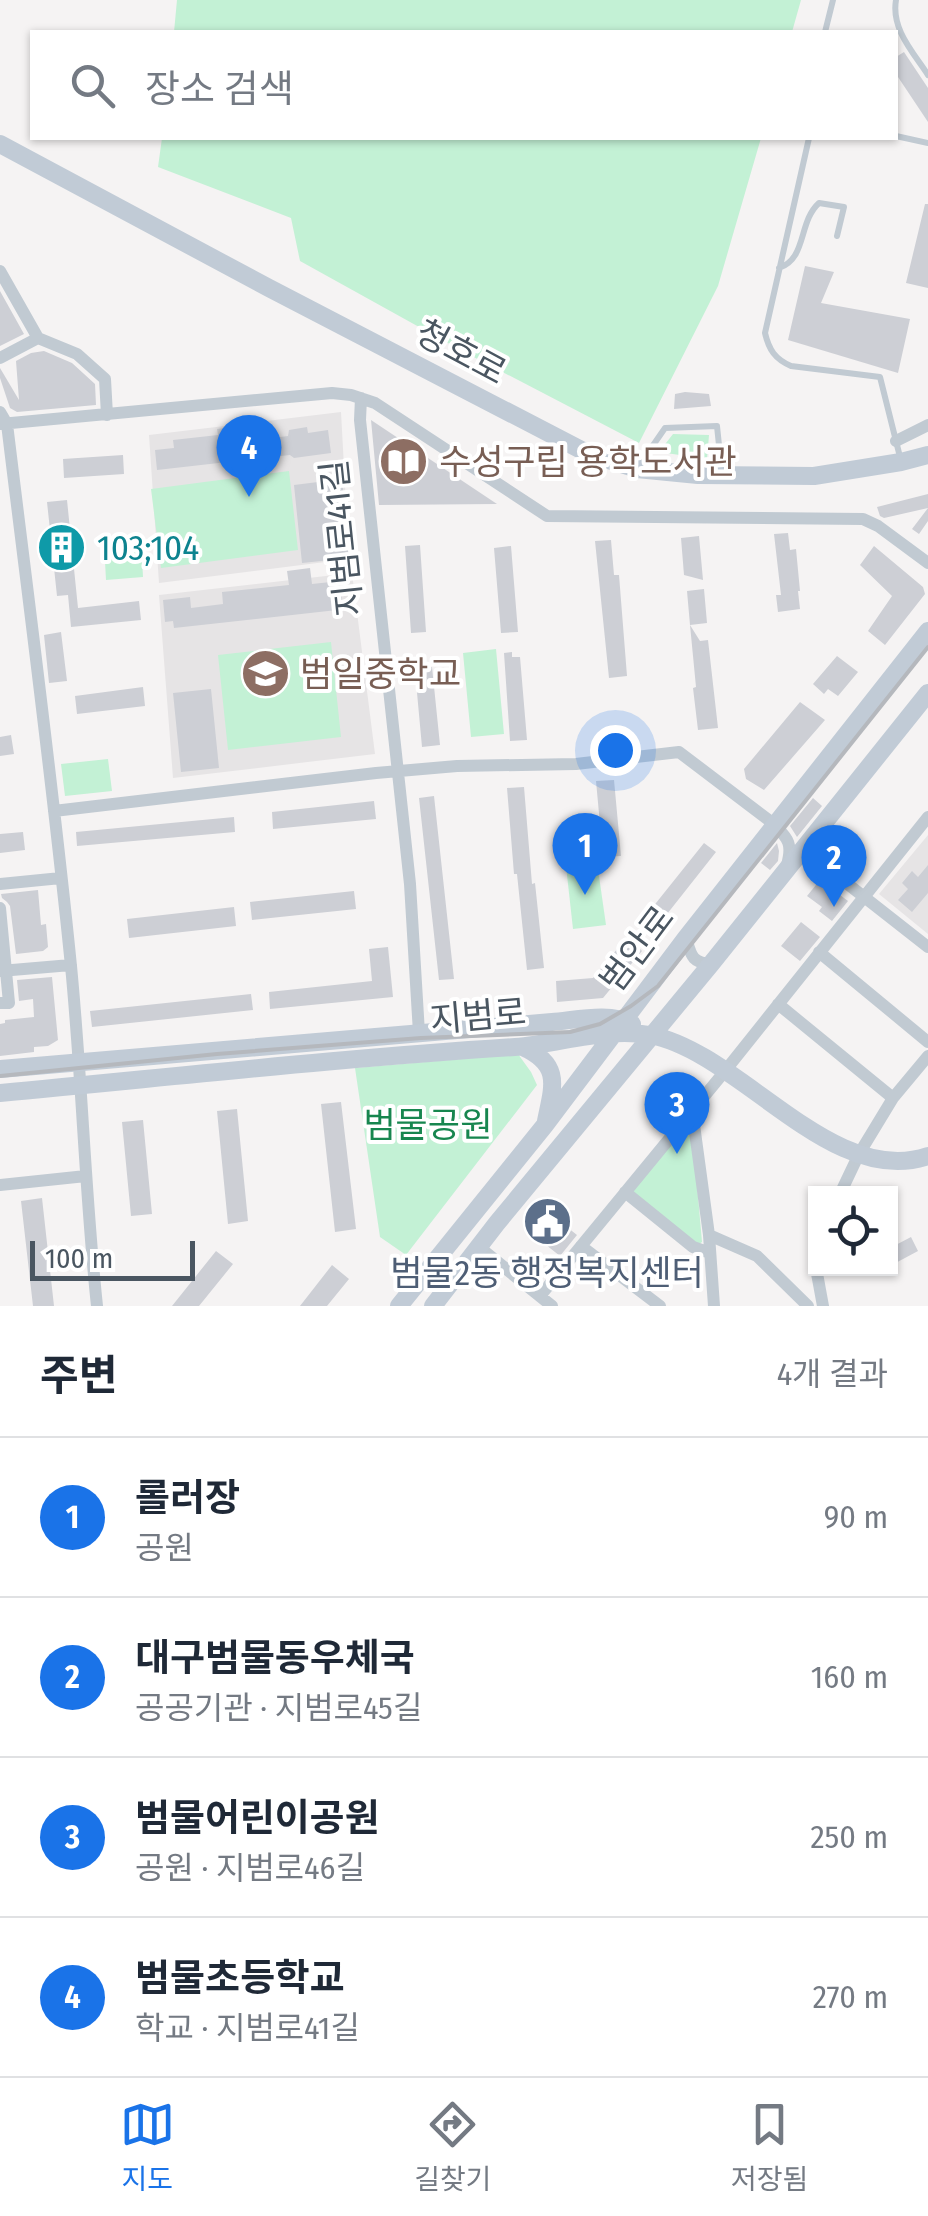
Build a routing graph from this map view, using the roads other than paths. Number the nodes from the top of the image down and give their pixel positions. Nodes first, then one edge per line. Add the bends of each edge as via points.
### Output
1 (833, 0) edge
2 (896, 0) edge
3 (826, 30) edge
4 (928, 76) edge
5 (898, 136) edge
6 (809, 140) edge
7 (928, 143) edge
8 (0, 144) edge
9 (837, 236) dead end
10 (779, 268) junction
11 (0, 272) edge
12 (38, 338) junction
13 (0, 358) edge
14 (361, 398) junction
15 (106, 414) junction
16 (2, 420) edge
17 (928, 425) edge
18 (896, 441) junction
19 (928, 456) edge
20 (902, 462) junction
21 (637, 469) junction
22 (722, 476) junction
23 (928, 564) edge
24 (928, 630) edge
25 (928, 694) edge
26 (396, 771) junction
27 (54, 811) junction
28 (928, 817) edge
29 (774, 824) junction
30 (804, 849) junction
31 (785, 872) junction
32 (62, 878) junction
33 (0, 884) edge
34 (864, 896) junction
35 (0, 918) edge
36 (686, 938) junction
37 (928, 947) edge
38 (819, 952) junction
39 (711, 964) junction
40 (70, 965) junction
41 (3, 970) edge
42 (0, 1004) edge
43 (778, 1004) junction
44 (620, 1026) junction
45 (419, 1033) junction
46 (650, 1035) junction
47 (928, 1042) edge
48 (522, 1047) junction
49 (928, 1056) edge
50 (80, 1062) junction
51 (0, 1068) edge
52 (725, 1072) junction
53 (82, 1086) junction
54 (0, 1094) edge
55 (892, 1098) junction
56 (692, 1110) junction
57 (545, 1125) junction
58 (858, 1154) junction
59 (928, 1156) edge
60 (86, 1180) junction
61 (0, 1185) edge
62 (844, 1186) edge
63 (625, 1192) junction
64 (709, 1235) junction
65 (581, 1246) junction
66 (478, 1247) junction
67 (710, 1252) junction
68 (818, 1276) edge
69 (540, 1296) junction
70 (97, 1306) edge
71 (399, 1306) edge
72 (433, 1306) edge
73 (552, 1306) edge
74 (660, 1306) edge
75 (714, 1306) edge
76 (808, 1306) edge
77 (823, 1306) edge

1 - 3 lane
2 - 4 lane via 900,33
5 - 7 lane
6 - 10 lane
8 - 21 main road, 청호로 via 492,406 588,454
9 - 10 lane via 844,207 819,204 809,212 796,256
10 - 18 lane via 765,333 773,354 791,366 880,378
11 - 12 street
12 - 13 street
12 - 15 street via 77,354 105,379
14 - 15 street via 332,393
14 - 23 street via 547,516 863,518
14 - 26 street, 지범로41길
15 - 16 street
16 - 27 street
17 - 18 street
18 - 20 lane
19 - 20 main road, 청호로
20 - 22 main road, 청호로 via 814,476
21 - 22 main road, 청호로
21 - 22 lane via 665,428 717,426
24 - 29 main road, 범안로
25 - 30 main road
26 - 27 street
26 - 29 street via 576,764 679,752
26 - 45 street, 지범로41길
27 - 32 street
28 - 34 street
29 - 31 street via 791,850
29 - 36 main road, 범안로
30 - 31 main road, 범안로
30 - 34 street
31 - 39 main road, 범안로
32 - 33 street
32 - 40 street
34 - 37 street
34 - 38 street
35 - 41 street
36 - 39 street via 693,957
36 - 44 main road, 범안로
38 - 43 street
38 - 47 street
39 - 46 main road, 범안로
40 - 41 street
40 - 50 street
41 - 42 street via 9,1002
43 - 52 street
43 - 55 street
44 - 45 main road via 612,1018
44 - 46 main road
44 - 48 main road, 지범로
44 - 57 main road, 범안로
45 - 50 main road
46 - 52 main road
46 - 66 main road, 범안로
48 - 53 main road, 지범로
48 - 57 main road via 540,1054 550,1070
49 - 55 street
50 - 51 main road
50 - 53 street
52 - 56 street
52 - 58 main road
53 - 54 main road, 지범로
53 - 60 street
55 - 58 street
56 - 63 street
56 - 64 street
57 - 71 main road, 범안로
58 - 59 main road via 913,1161
58 - 62 street
60 - 61 street
60 - 70 street
63 - 65 street
63 - 67 street via 692,1247
64 - 67 street
64 - 76 street via 757,1256
65 - 69 street
65 - 74 street
66 - 69 street
66 - 72 main road, 범안로
67 - 75 street
68 - 77 street
69 - 73 street

